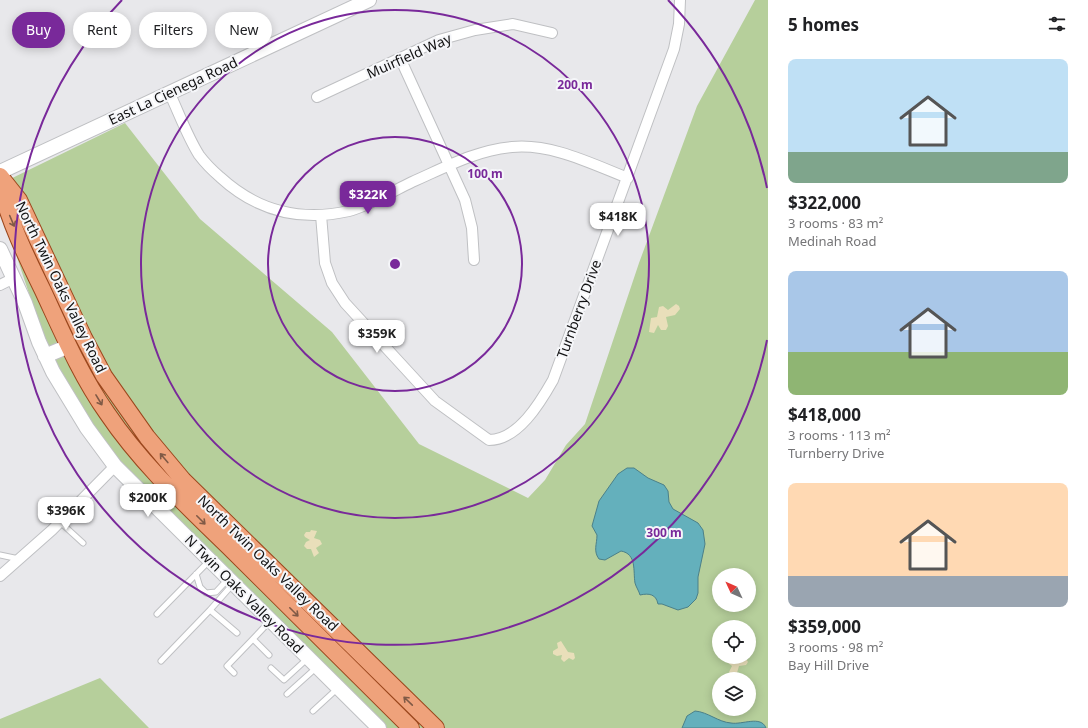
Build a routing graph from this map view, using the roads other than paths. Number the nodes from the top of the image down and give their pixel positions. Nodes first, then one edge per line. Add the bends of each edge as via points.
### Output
1 (369, 0) edge
2 (680, 0) edge
3 (552, 33) dead end
4 (400, 58) junction
5 (169, 92) junction
6 (317, 98) dead end
7 (450, 165) junction
8 (0, 172) edge
9 (0, 176) edge
10 (628, 178) junction
11 (0, 184) edge
12 (321, 215) junction
13 (0, 248) edge
14 (474, 260) dead end
15 (14, 278) junction
16 (0, 285) edge
17 (65, 297) junction
18 (69, 346) junction
19 (46, 356) junction
20 (118, 395) junction
21 (115, 466) junction
22 (60, 522) junction
23 (83, 543) dead end
24 (0, 555) edge
25 (19, 559) junction
26 (210, 560) junction
27 (196, 574) junction
28 (0, 576) edge
29 (231, 581) junction
30 (210, 610) junction
31 (157, 614) dead end
32 (271, 621) junction
33 (237, 633) dead end
34 (253, 639) junction
35 (269, 655) dead end
36 (161, 661) dead end
37 (313, 662) junction
38 (271, 668) dead end
39 (234, 673) dead end
40 (339, 687) junction
41 (287, 694) dead end
42 (313, 711) dead end
43 (379, 728) edge
44 (411, 728) edge
45 (436, 728) edge

1 - 5 street, East La Cienega Road
2 - 10 street, Turnberry Drive via 674,50
3 - 4 street, Muirfield Way via 513,24 475,30 439,40
4 - 6 street, Muirfield Way
4 - 7 street
5 - 8 street, East La Cienega Road
5 - 12 street via 199,155 234,191 262,206 287,214
7 - 10 street via 483,152 532,147 562,153
7 - 12 street via 350,211
7 - 14 street via 465,200 472,228
9 - 17 main road, North Twin Oaks Valley Road via 19,200
10 - 12 street, Turnberry Drive via 553,380 542,399 521,424 505,438 498,440 489,440 435,401 344,303 332,284 325,263
11 -> 18 main road, North Twin Oaks Valley Road via 5,206
13 - 15 street, N Twin Oaks Valley Road
15 - 16 street
15 - 19 street, N Twin Oaks Valley Road
17 - 18 main road via 62,311 71,330
17 - 20 main road, North Twin Oaks Valley Road via 104,376
18 - 19 street
18 - 20 main road via 81,350 97,377
18 -> 44 main road, North Twin Oaks Valley Road via 106,413 128,442 172,490
19 - 21 street, N Twin Oaks Valley Road via 87,428
45 -> 20 main road, North Twin Oaks Valley Road via 183,480 147,437
21 - 22 street
21 - 26 street, N Twin Oaks Valley Road
22 - 23 lane
22 - 25 street
24 - 25 lane
25 - 28 street
26 - 27 lane
26 - 29 street, N Twin Oaks Valley Road
27 - 29 lane via 200,586 206,593 216,592
27 - 31 lane
29 - 30 lane
29 - 32 street, N Twin Oaks Valley Road
30 - 33 lane
30 - 36 lane
32 - 34 lane
32 - 37 street, N Twin Oaks Valley Road
34 - 35 lane
34 - 39 lane via 227,666
37 - 38 lane via 284,680
37 - 40 street, N Twin Oaks Valley Road
37 - 41 lane
40 - 42 lane
40 - 43 street, N Twin Oaks Valley Road

